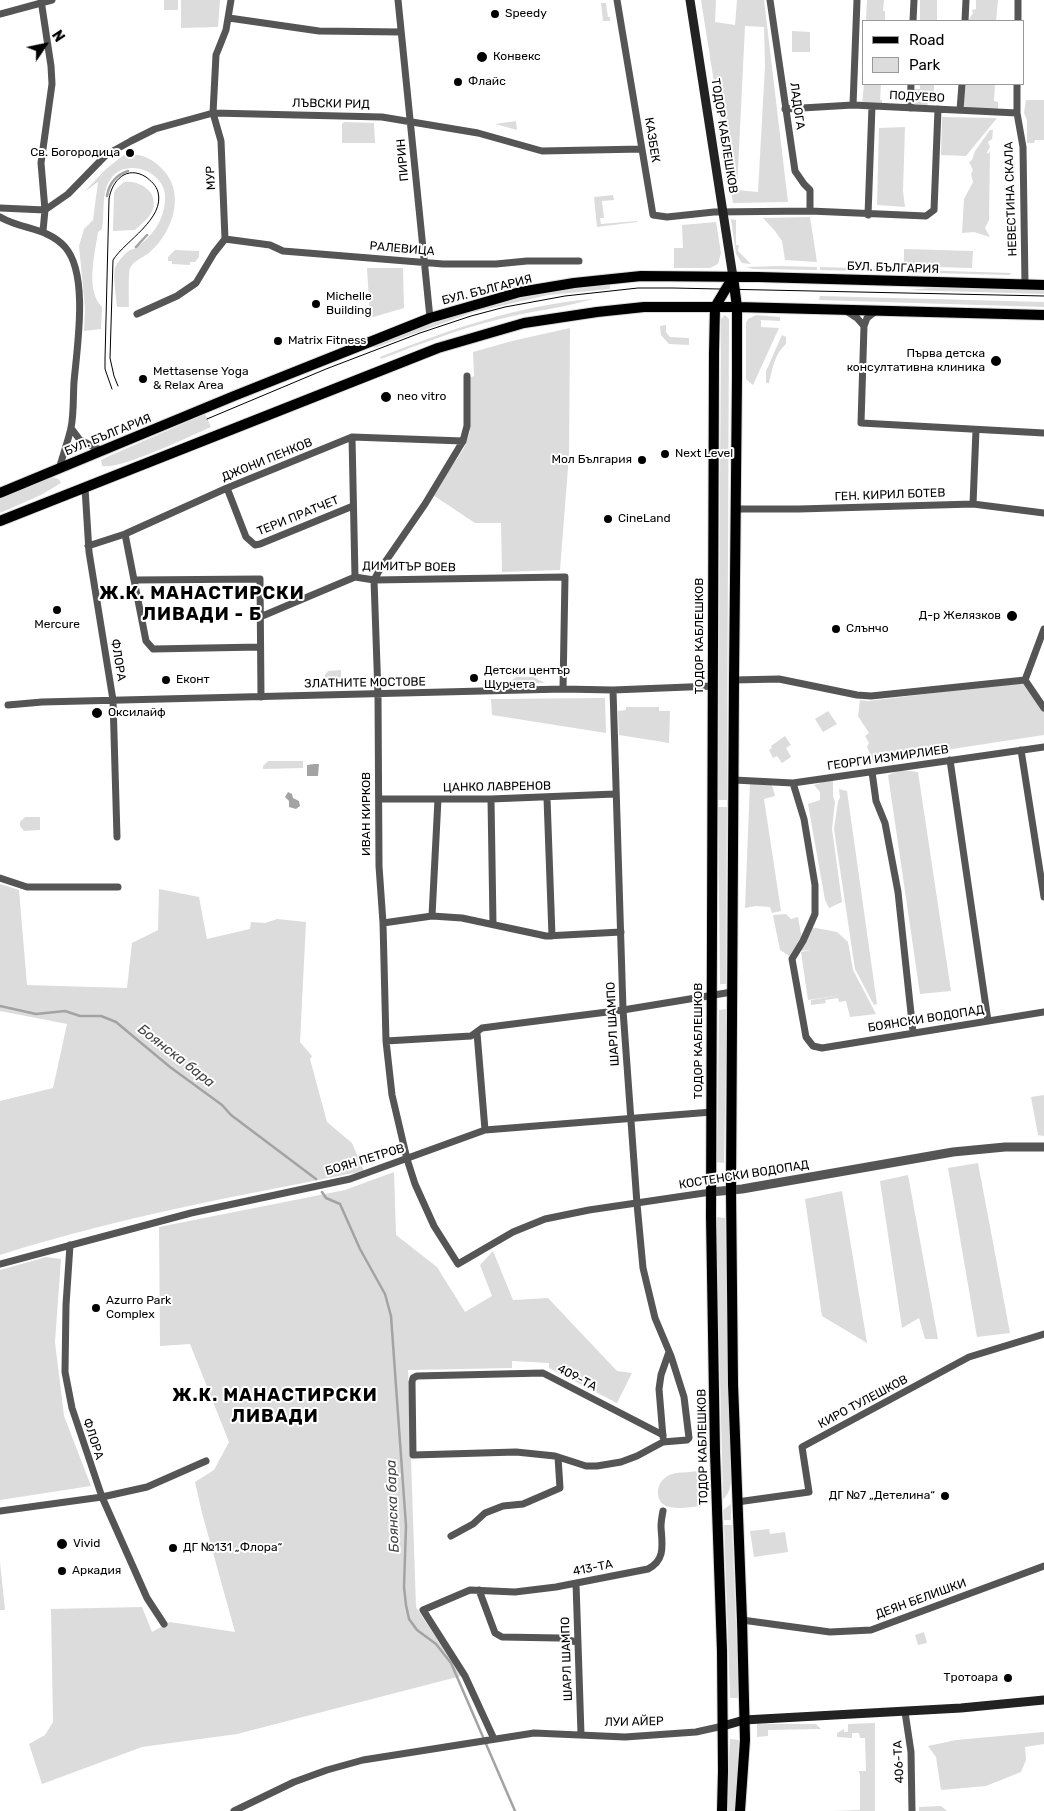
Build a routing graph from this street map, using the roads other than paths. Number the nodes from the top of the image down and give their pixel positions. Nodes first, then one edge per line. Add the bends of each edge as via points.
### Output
1 (52, 0) edge
2 (231, 0) edge
3 (398, 0) edge
4 (617, 0) edge
5 (690, 0) edge
6 (770, 0) edge
7 (857, 0) edge
8 (914, 0) edge
9 (966, 0) edge
10 (1018, 0) edge
11 (41, 2) edge
12 (0, 14) edge
13 (229, 18) junction
14 (913, 20) edge
15 (965, 20) edge
16 (1018, 20) edge
17 (401, 32) junction
18 (911, 85) edge
19 (962, 85) edge
20 (1017, 85) edge
21 (853, 105) junction
22 (872, 106) junction
23 (910, 108) junction
24 (785, 109) junction
25 (938, 109) junction
26 (960, 110) junction
27 (213, 113) junction
28 (1017, 113) junction
29 (411, 121) junction
30 (642, 149) junction
31 (0, 208) edge
32 (45, 210) junction
33 (810, 211) junction
34 (723, 212) junction
35 (868, 214) junction
36 (0, 217) edge
37 (43, 231) junction
38 (225, 239) junction
39 (579, 261) dead end
40 (424, 262) junction
41 (733, 277) junction
42 (1025, 284) junction
43 (1044, 284) edge
44 (715, 306) junction
45 (738, 306) junction
46 (844, 310) junction
47 (876, 311) junction
48 (137, 314) dead end
49 (1044, 316) edge
50 (430, 318) junction
51 (864, 326) junction
52 (467, 376) dead end
53 (71, 428) junction
54 (976, 430) junction
55 (1044, 433) edge
56 (352, 437) junction
57 (463, 441) junction
58 (102, 451) junction
59 (59, 469) junction
60 (85, 488) junction
61 (227, 488) junction
62 (0, 493) edge
63 (973, 504) junction
64 (353, 506) junction
65 (735, 509) junction
66 (1044, 513) edge
67 (0, 521) edge
68 (125, 534) junction
69 (88, 546) junction
70 (355, 577) junction
71 (135, 580) junction
72 (374, 580) junction
73 (260, 617) junction
74 (1044, 628) edge
75 (260, 646) junction
76 (734, 680) junction
77 (1025, 680) junction
78 (713, 686) junction
79 (563, 689) junction
80 (612, 690) junction
81 (378, 694) junction
82 (261, 697) junction
83 (113, 700) junction
84 (8, 705) dead end
85 (1044, 708) edge
86 (1044, 747) edge
87 (1021, 750) junction
88 (950, 760) junction
89 (872, 772) junction
90 (734, 780) junction
91 (793, 783) junction
92 (615, 794) junction
93 (547, 798) junction
94 (379, 799) junction
95 (438, 799) junction
96 (491, 799) junction
97 (117, 837) dead end
98 (0, 878) edge
99 (118, 887) dead end
100 (1044, 897) edge
101 (432, 916) junction
102 (383, 923) junction
103 (493, 924) junction
104 (621, 932) junction
105 (552, 936) junction
106 (732, 992) junction
107 (712, 995) junction
108 (623, 1010) junction
109 (1044, 1012) edge
110 (988, 1021) junction
111 (913, 1032) junction
112 (477, 1033) junction
113 (386, 1042) junction
114 (712, 1112) junction
115 (630, 1119) junction
116 (486, 1130) junction
117 (1044, 1147) edge
118 (407, 1159) junction
119 (731, 1190) junction
120 (712, 1192) junction
121 (637, 1204) junction
122 (70, 1245) junction
123 (0, 1264) edge
124 (458, 1264) joint
125 (1044, 1334) edge
126 (669, 1352) junction
127 (663, 1439) junction
128 (558, 1457) junction
129 (206, 1461) dead end
130 (102, 1498) junction
131 (737, 1502) junction
132 (0, 1511) edge
133 (663, 1511) dead end
134 (451, 1536) dead end
135 (1044, 1566) edge
136 (576, 1583) junction
137 (479, 1590) junction
138 (742, 1620) junction
139 (164, 1624) dead end
140 (577, 1642) junction
141 (1044, 1700) edge
142 (905, 1712) junction
143 (744, 1720) junction
144 (723, 1726) junction
145 (580, 1734) junction
146 (487, 1740) junction
147 (234, 1811) edge
148 (722, 1811) edge
149 (740, 1811) edge
150 (912, 1811) edge

1 - 11 street
2 - 13 street, МУР
3 - 17 street, ПИРИН
4 - 30 street, КАЗБЕК
5 - 34 main road, ТОДОР КАБЛЕШКОВ
6 - 24 street, ЛАДОГА
7 - 21 street
8 - 14 street
9 - 15 street
10 - 16 street
11 - 12 street
11 - 32 street via 51,66 50,104 41,163
13 - 17 street via 319,31
13 - 27 street, МУР via 216,55
17 - 29 street, ПИРИН
18 - 23 street
19 - 26 street
20 - 28 street, НЕВЕСТИНА СКАЛА
21 - 22 street, ПОДУЕВО
21 - 24 street, ПОДУЕВО
22 - 23 street, ПОДУЕВО
22 - 35 street
23 - 25 street, ПОДУЕВО
24 - 33 street, ЛАДОГА via 795,171 810,190
25 - 26 street, ПОДУЕВО
25 - 35 street via 934,210 926,216
26 - 28 street, ПОДУЕВО
27 - 29 street, ЛЪВСКИ РИД via 382,117
27 - 32 street, ЛЪВСКИ РИД via 155,129 106,155 68,194
27 - 38 street, МУР via 221,141
28 - 42 street, НЕВЕСТИНА СКАЛА via 1023,147
29 - 30 street, ЛЪВСКИ РИД via 478,133 542,151
29 - 40 street, ПИРИН
30 - 34 street, КАЗБЕК via 653,215 667,217
31 - 32 street
32 - 37 street
33 - 34 street
33 - 35 street
34 - 41 main road, ТОДОР КАБЛЕШКОВ
36 - 37 street via 12,224
37 - 53 street via 64,246 77,270 80,313
38 - 40 street, РАЛЕВИЦА via 270,245 283,251
38 - 48 street via 196,283 177,296
39 - 40 street, РАЛЕВИЦА
40 - 50 street, ПИРИН
41 - 42 main road, БУЛ. БЪЛГАРИЯ
41 - 44 main road
41 - 45 main road, ТОДОР КАБЛЕШКОВ
41 - 50 main road, БУЛ. БЪЛГАРИЯ via 641,276 574,283 520,292
42 - 43 main road, БУЛ. БЪЛГАРИЯ
44 - 45 main road
44 - 60 main road via 644,307 524,323 438,348
44 - 78 main road, ТОДОР КАБЛЕШКОВ
45 - 46 main road
45 - 65 main road, ТОДОР КАБЛЕШКОВ
46 - 47 main road
46 - 51 street
47 - 49 main road
47 - 51 street via 867,318
50 - 58 main road, БУЛ. БЪЛГАРИЯ
51 - 54 street via 861,423
52 - 57 street via 467,426
53 - 58 street via 80,440
53 - 59 street
54 - 55 street
54 - 63 street
56 - 57 street, ДЖОНИ ПЕНКОВ
56 - 61 street, ДЖОНИ ПЕНКОВ
56 - 64 street
57 - 72 street
58 - 59 main road, БУЛ. БЪЛГАРИЯ
59 - 62 main road, БУЛ. БЪЛГАРИЯ
60 - 67 main road
60 - 69 street, ФЛОРА
61 - 64 street, ТЕРИ ПРАТЧЕТ via 246,537 255,545
61 - 68 street, ДЖОНИ ПЕНКОВ
63 - 65 street, ГЕН. КИРИЛ БОТЕВ
63 - 66 street, ГЕН. КИРИЛ БОТЕВ
64 - 70 street
65 - 76 main road, ТОДОР КАБЛЕШКОВ
68 - 69 street, ДЖОНИ ПЕНКОВ
68 - 71 street
69 - 83 street, ФЛОРА
70 - 72 street, ДИМИТЪР ВОЕВ
70 - 73 street, ДИМИТЪР ВОЕВ
71 - 73 street via 260,580
71 - 75 street via 146,640 154,649
72 - 79 street, ДИМИТЪР ВОЕВ via 565,576
72 - 81 street, ИВАН КИРКОВ
73 - 75 street
74 - 77 street
75 - 82 street
76 - 77 street via 779,679 871,696
76 - 90 main road, ТОДОР КАБЛЕШКОВ
77 - 85 street
78 - 80 street, ЗЛАТНИТЕ МОСТОВЕ
78 - 107 main road, ТОДОР КАБЛЕШКОВ
79 - 80 street, ЗЛАТНИТЕ МОСТОВЕ
79 - 81 street, ЗЛАТНИТЕ МОСТОВЕ
80 - 92 street, ШАРЛ ШАМПО
81 - 82 street, ЗЛАТНИТЕ МОСТОВЕ
81 - 94 street, ИВАН КИРКОВ
82 - 83 street, ЗЛАТНИТЕ МОСТОВЕ
83 - 84 street, ЗЛАТНИТЕ МОСТОВЕ
83 - 97 street, ФЛОРА
86 - 87 street, ГЕОРГИ ИЗМИРЛИЕВ
87 - 88 street, ГЕОРГИ ИЗМИРЛИЕВ
87 - 100 street
88 - 89 street, ГЕОРГИ ИЗМИРЛИЕВ
88 - 110 street
89 - 91 street, ГЕОРГИ ИЗМИРЛИЕВ
89 - 111 street via 898,892
90 - 91 street, ГЕОРГИ ИЗМИРЛИЕВ
90 - 106 main road, ТОДОР КАБЛЕШКОВ
91 - 111 street, БОЯНСКИ ВОДОПАД via 804,819 815,885 815,914 792,958 806,1037 812,1046 822,1048
92 - 93 street, ЦАНКО ЛАВРЕНОВ
92 - 104 street, ШАРЛ ШАМПО
93 - 96 street, ЦАНКО ЛАВРЕНОВ
93 - 105 street
94 - 95 street, ЦАНКО ЛАВРЕНОВ
94 - 102 street, ИВАН КИРКОВ
95 - 96 street, ЦАНКО ЛАВРЕНОВ
95 - 101 street
96 - 103 street
98 - 99 street via 28,887
101 - 102 street
101 - 103 street
102 - 113 street, ИВАН КИРКОВ
103 - 105 street
104 - 105 street
104 - 108 street, ШАРЛ ШАМПО
106 - 107 street
106 - 119 main road, ТОДОР КАБЛЕШКОВ
107 - 108 street
107 - 114 main road, ТОДОР КАБЛЕШКОВ
108 - 112 street via 482,1028
108 - 115 street, ШАРЛ ШАМПО
109 - 110 street, БОЯНСКИ ВОДОПАД
110 - 111 street, БОЯНСКИ ВОДОПАД
112 - 113 street
112 - 116 street
113 - 118 street, ИВАН КИРКОВ via 392,1095
114 - 115 street, БОЯН ПЕТРОВ
114 - 120 main road, ТОДОР КАБЛЕШКОВ
115 - 116 street, БОЯН ПЕТРОВ
115 - 121 street, ШАРЛ ШАМПО
116 - 118 street, БОЯН ПЕТРОВ
117 - 119 street, КОСТЕНСКИ ВОДОПАД via 953,1152
118 - 122 street, БОЯН ПЕТРОВ via 350,1178 210,1208
118 - 124 street, ИВАН КИРКОВ via 434,1226
119 - 120 street, КОСТЕНСКИ ВОДОПАД
119 - 131 main road, ТОДОР КАБЛЕШКОВ
120 - 121 street, КОСТЕНСКИ ВОДОПАД
120 - 144 main road, ТОДОР КАБЛЕШКОВ
121 - 124 street, КОСТЕНСКИ ВОДОПАД via 545,1219 513,1232
121 - 126 street, ШАРЛ ШАМПО via 643,1268 655,1318
122 - 123 street, БОЯН ПЕТРОВ
122 - 130 street, ФЛОРА via 66,1372 72,1408
125 - 131 street, КИРО ТУЛЕШКОВ via 969,1357 802,1447 809,1492
126 - 127 street via 659,1389
126 - 127 street, ШАРЛ ШАМПО via 684,1397 689,1438
127 - 128 street via 637,1456 597,1466
127 - 128 street, 409-ТА via 543,1373 413,1378 413,1455 516,1452
128 - 134 street via 560,1488 523,1504 503,1506 485,1513
129 - 130 street via 147,1487
130 - 132 street
130 - 139 street, ФЛОРА via 147,1598
131 - 138 main road, ТОДОР КАБЛЕШКОВ
133 - 136 street, 413-ТА via 662,1555 654,1566
135 - 138 street, ДЕЯН БЕЛИШКИ via 870,1630 830,1632
136 - 137 street, 413-ТА via 515,1592
136 - 140 street, ШАРЛ ШАМПО
137 - 140 street via 496,1633 502,1637 559,1638
137 - 146 street, 413-ТА via 470,1590 424,1610 465,1676
138 - 143 main road, ТОДОР КАБЛЕШКОВ
140 - 145 street, ШАРЛ ШАМПО
141 - 142 main road, ЛУИ АЙЕР
142 - 143 main road, ЛУИ АЙЕР
142 - 150 street, 406-ТА via 911,1752
143 - 144 main road, ЛУИ АЙЕР
143 - 149 main road, ТОДОР КАБЛЕШКОВ
144 - 145 street, ЛУИ АЙЕР via 696,1732 625,1737
144 - 148 main road, ТОДОР КАБЛЕШКОВ
145 - 146 street, ЛУИ АЙЕР via 534,1733
146 - 147 street, ЛУИ АЙЕР via 363,1760 334,1768 294,1782

